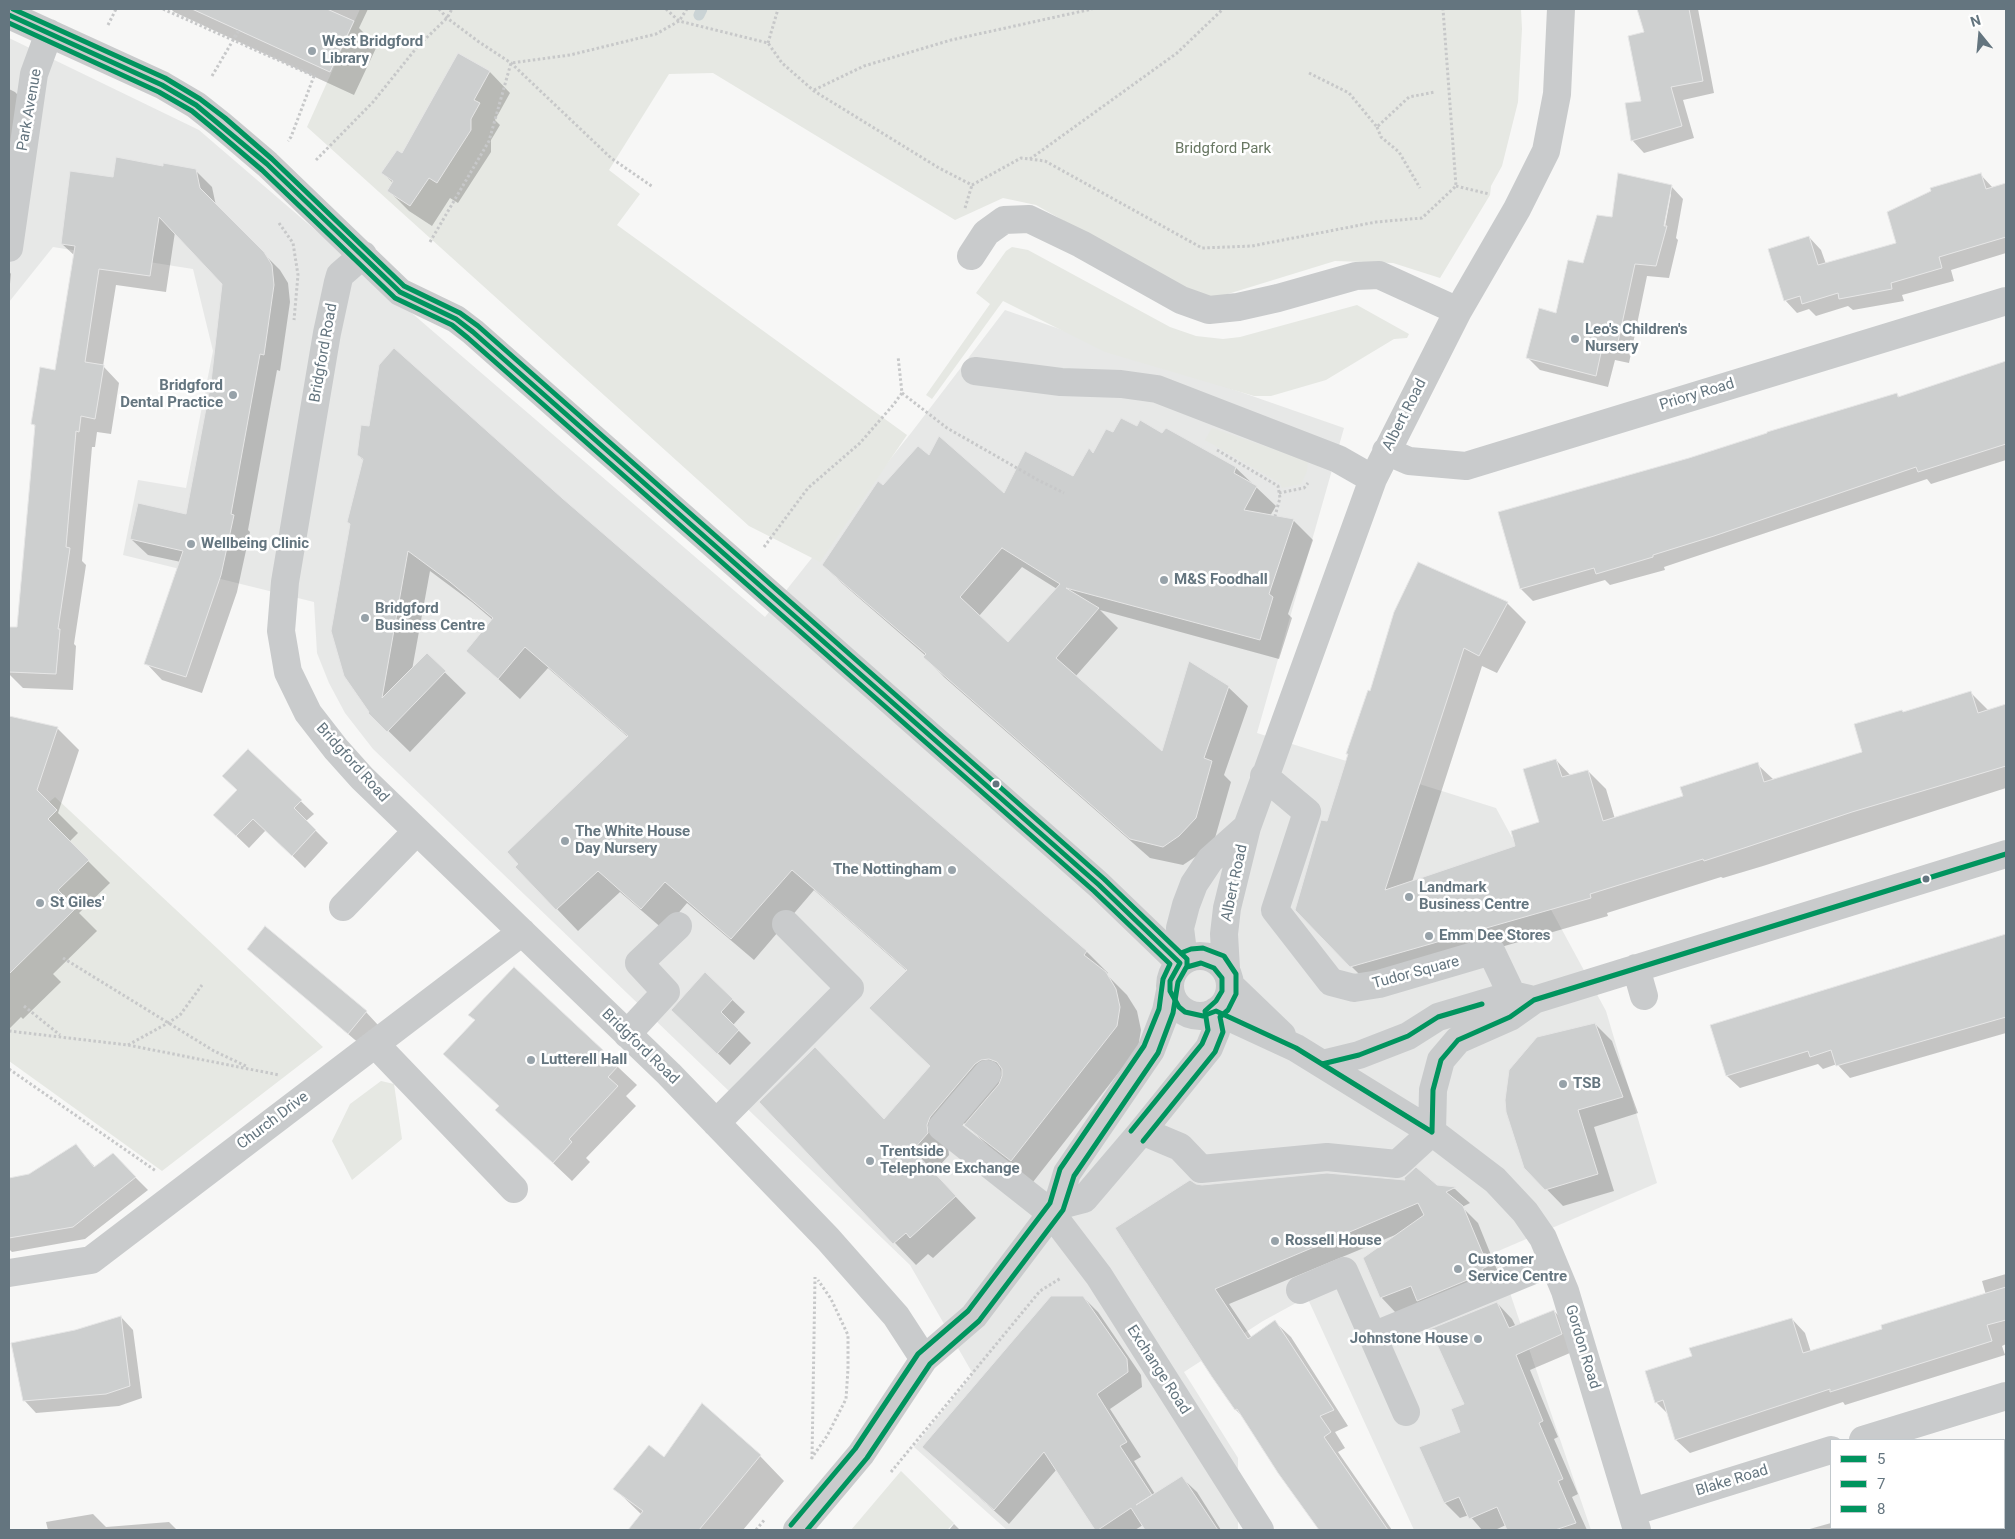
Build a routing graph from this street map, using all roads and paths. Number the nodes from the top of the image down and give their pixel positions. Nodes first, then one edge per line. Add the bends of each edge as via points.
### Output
1 (116, 9) edge
2 (163, 9) edge
3 (439, 9) edge
4 (452, 9) edge
5 (666, 9) edge
6 (687, 9) edge
7 (778, 9) edge
8 (1092, 9) edge
9 (1223, 9) edge
10 (1443, 9) edge
11 (1561, 9) edge
12 (9, 15) edge
13 (447, 18) junction
14 (678, 21) junction
15 (108, 26) dead end
16 (239, 30) dead end
17 (49, 33) junction
18 (234, 40) junction
19 (768, 44) junction
20 (225, 54) dead end
21 (512, 63) junction
22 (1309, 73) dead end
23 (814, 91) junction
24 (1434, 92) dead end
25 (1376, 127) junction
26 (283, 147) dead end
27 (1030, 159) junction
28 (316, 160) dead end
29 (1456, 186) junction
30 (653, 187) dead end
31 (1420, 188) dead end
32 (1490, 194) dead end
33 (277, 220) dead end
34 (430, 242) dead end
35 (293, 243) dead end
36 (9, 248) edge
37 (362, 256) junction
38 (971, 256) dead end
39 (2006, 301) edge
40 (1458, 311) junction
41 (898, 356) dead end
42 (975, 371) dead end
43 (902, 392) junction
44 (1214, 448) dead end
45 (1386, 451) junction
46 (1311, 477) dead end
47 (1372, 479) junction
48 (1064, 493) dead end
49 (1279, 493) junction
50 (1276, 516) dead end
51 (759, 553) dead end
52 (1264, 776) junction
53 (1247, 827) junction
54 (417, 831) junction
55 (2006, 854) edge
56 (343, 907) dead end
57 (786, 924) dead end
58 (678, 926) dead end
59 (522, 932) junction
60 (63, 958) dead end
61 (1182, 961) junction
62 (1636, 968) junction
63 (1228, 977) junction
64 (202, 985) dead end
65 (1170, 991) junction
66 (1644, 996) dead end
67 (1522, 998) junction
68 (24, 1006) dead end
69 (1214, 1012) junction
70 (168, 1023) junction
71 (9, 1031) edge
72 (627, 1034) junction
73 (61, 1036) junction
74 (375, 1044) junction
75 (128, 1045) junction
76 (1296, 1048) junction
77 (1322, 1064) junction
78 (250, 1069) junction
79 (9, 1070) edge
80 (987, 1074) dead end
81 (328, 1080) junction
82 (716, 1123) junction
83 (1142, 1130) junction
84 (1432, 1132) junction
85 (183, 1190) junction
86 (514, 1190) dead end
87 (1054, 1210) junction
88 (1078, 1249) junction
89 (1553, 1262) junction
90 (9, 1273) edge
91 (815, 1277) dead end
92 (1300, 1290) dead end
93 (1373, 1336) junction
94 (924, 1359) junction
95 (2006, 1396) edge
96 (1406, 1412) dead end
97 (1866, 1439) edge
98 (1830, 1450) edge
99 (812, 1458) dead end
100 (889, 1474) dead end
101 (1635, 1521) edge
102 (797, 1530) edge
103 (1260, 1530) edge

1 - 15 path
2 - 18 path
3 - 13 path
4 - 13 path
5 - 14 path
6 - 14 path
7 - 19 path
8 - 23 path via 951,40 864,66
9 - 27 path via 1177,53
10 - 29 path
11 - 40 street, Albert Road via 1557,94 1546,151 1517,209
12 - 17 street
13 - 21 path
13 - 28 path via 418,46 373,102
14 - 19 path
14 - 21 path via 656,34 570,55
16 - 18 path
17 - 36 street, Park Avenue via 34,74
17 - 37 street via 162,85 196,105 267,164
18 - 20 path
18 - 26 path via 314,76 291,137
19 - 23 path via 782,63
21 - 30 path via 610,158
21 - 34 path via 489,141
22 - 25 path via 1350,93
23 - 27 path via 972,185 1021,158
24 - 25 path via 1409,97
25 - 31 path via 1381,137 1399,152
27 - 29 path via 1045,161 1202,248 1252,246 1376,222 1422,218
29 - 32 path
33 - 35 path
37 - 54 street, Bridgford Road via 340,275 327,332 285,582 281,631 288,672 308,713 349,764
37 - 61 street via 400,292 456,319 473,332
38 - 40 street via 998,212 1029,218 1180,300 1210,310 1278,298 1356,276 1380,275
39 - 45 street, Priory Road via 1466,466 1409,461
40 - 45 street, Albert Road
41 - 43 path
42 - 47 street via 1061,382 1158,389 1338,459
43 - 48 path via 946,428
43 - 51 path via 860,443 808,488
44 - 49 path via 1278,486
45 - 47 street, Albert Road
46 - 49 path via 1304,488
47 - 52 street, Albert Road
49 - 50 path
52 - 53 street, Albert Road
52 - 67 street, Tudor Square via 1307,812 1275,910 1331,982 1354,988 1379,984 1491,951
53 - 61 street, Albert Road via 1210,860 1194,884 1180,928
53 - 63 street, Albert Road via 1224,934
54 - 56 street
54 - 59 street, Bridgford Road
55 - 62 street
57 - 82 street via 850,988
58 - 72 street via 639,963 666,992
59 - 72 street, Bridgford Road
59 - 74 street, Church Drive
60 - 70 path
61 - 63 street via 1202,955 1219,962
61 - 65 street via 1172,976
62 - 66 street
62 - 67 street
63 - 69 street via 1227,1000
63 - 76 street, Gordon Road
64 - 70 path via 180,1015
65 - 69 street via 1178,1007 1186,1012 1194,1015
65 - 87 street via 1151,1050 1067,1173
67 - 77 street via 1438,1017 1408,1036 1359,1056
67 - 84 street via 1510,1017 1458,1040 1441,1060 1433,1090
68 - 73 path
69 - 76 street, Gordon Road
69 - 83 street via 1216,1031 1209,1048
70 - 75 path
70 - 78 path
71 - 73 path
72 - 82 street, Bridgford Road
73 - 75 path
74 - 81 street, Church Drive
74 - 86 street
75 - 78 path
76 - 77 street, Gordon Road
77 - 84 street, Gordon Road
78 - 81 path
79 - 85 path
80 - 87 street, Exchange Road via 942,1128
81 - 85 street, Church Drive
82 - 94 street, Bridgford Road via 828,1239 890,1309
83 - 84 street via 1180,1147 1201,1169 1327,1156 1397,1164
83 - 87 street via 1084,1199
84 - 89 street, Gordon Road via 1495,1180 1536,1228
85 - 90 street, Church Drive via 91,1260
87 - 88 street, Exchange Road
87 - 94 street via 974,1316
88 - 100 path via 1073,1270 1040,1291
88 - 103 street, Exchange Road
89 - 93 street
89 - 101 street, Gordon Road
91 - 99 path
92 - 93 street via 1344,1271
93 - 96 street
94 - 102 street via 861,1454
95 - 97 street
98 - 101 street, Blake Road

